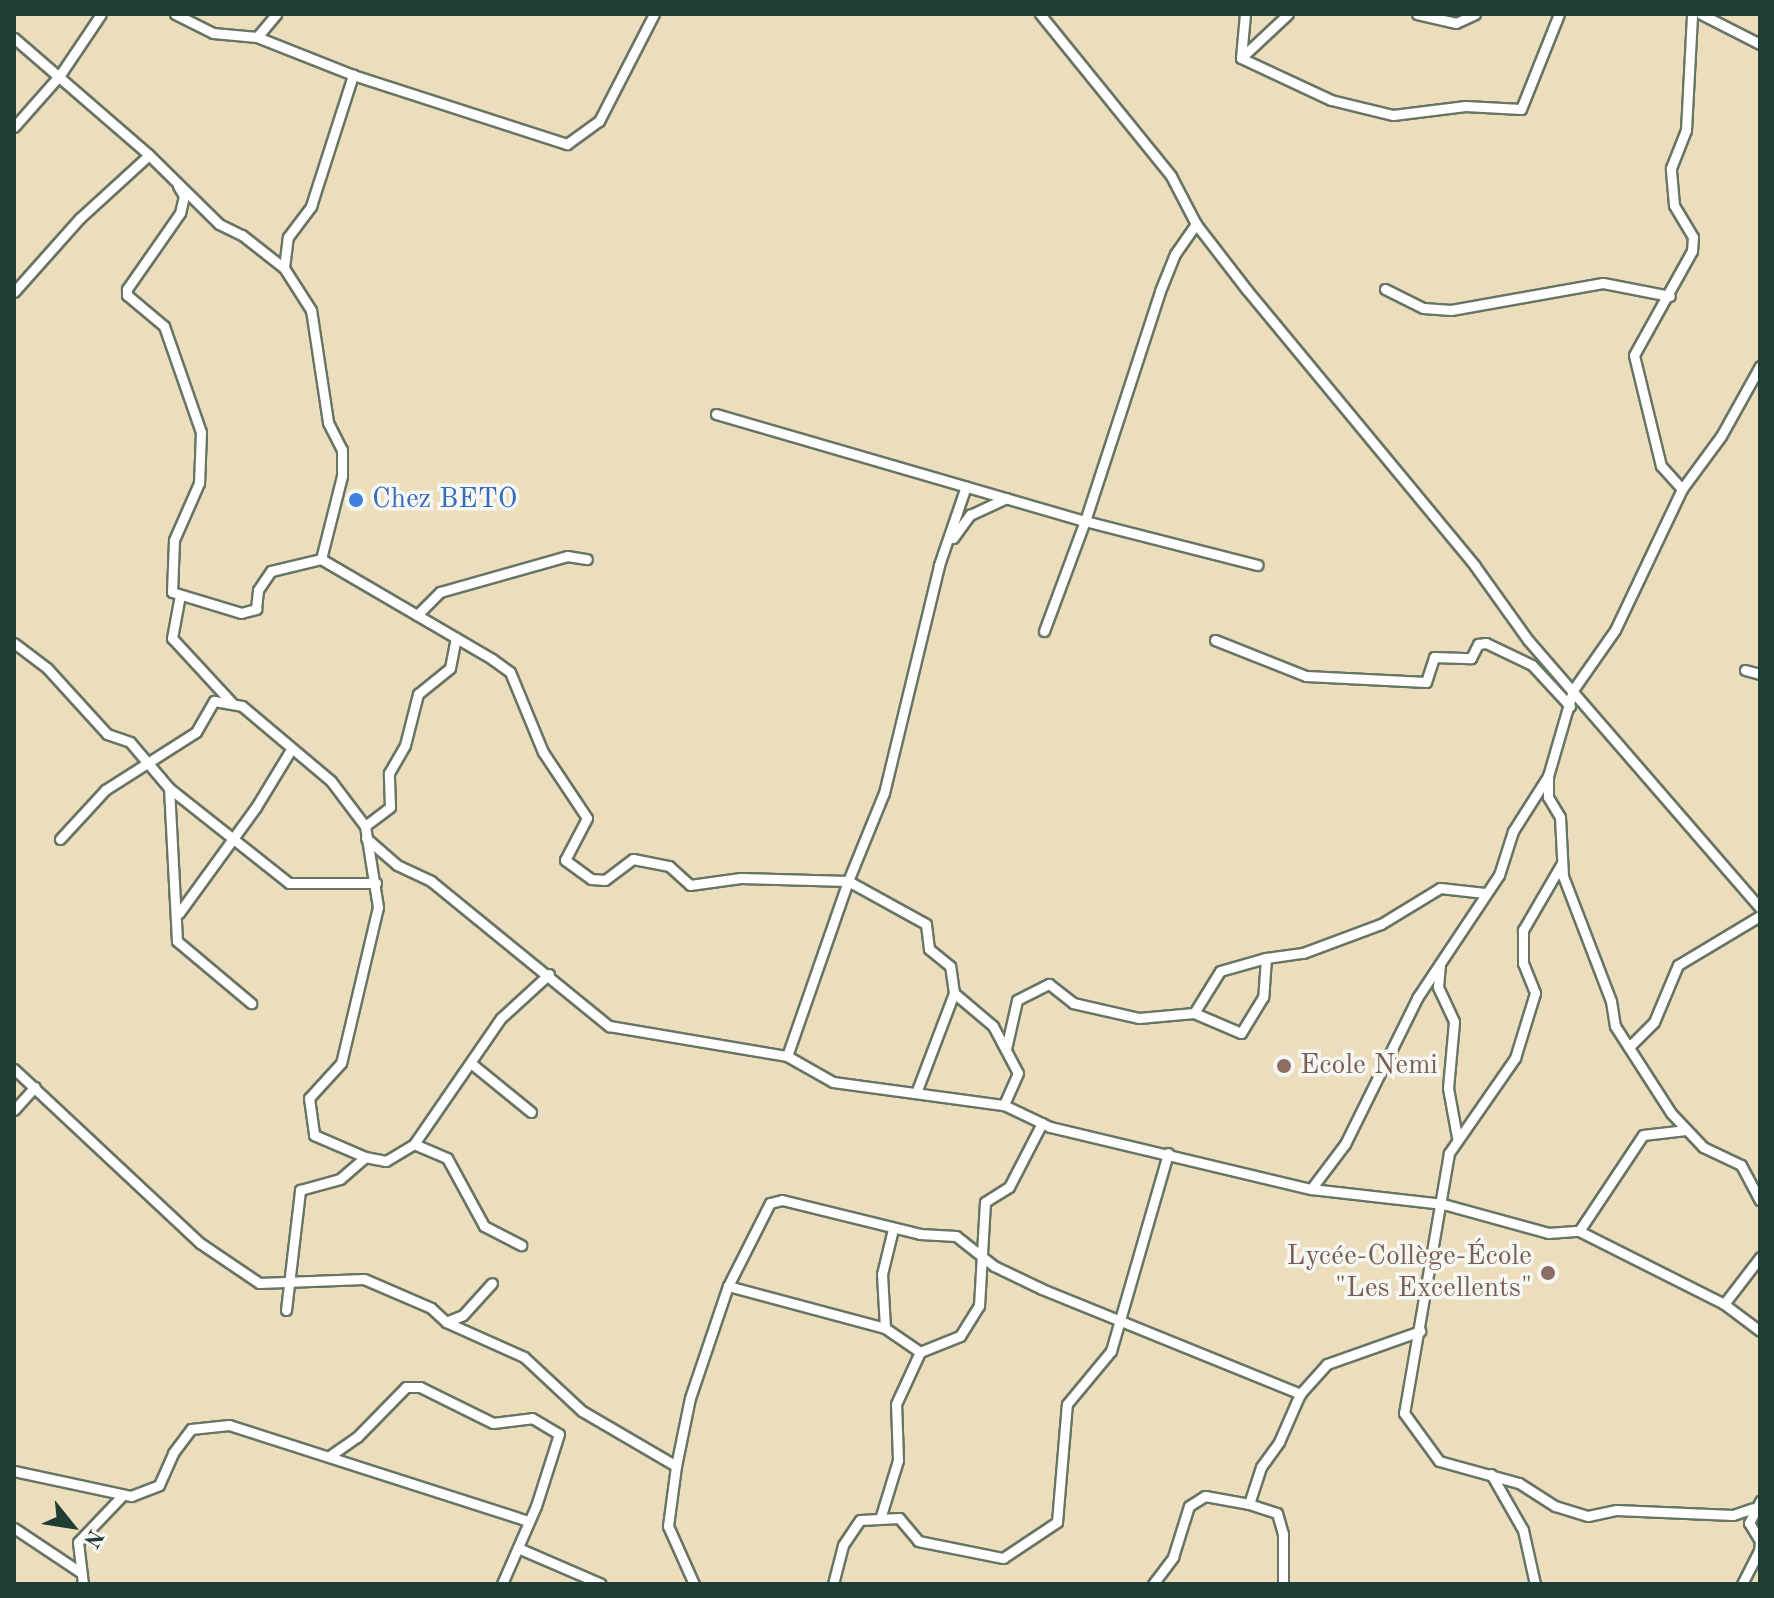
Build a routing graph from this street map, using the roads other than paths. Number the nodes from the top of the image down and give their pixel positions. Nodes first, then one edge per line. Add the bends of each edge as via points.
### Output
1 (101, 14) edge
2 (175, 14) edge
3 (276, 14) edge
4 (654, 14) edge
5 (1040, 14) edge
6 (1245, 14) edge
7 (1288, 14) edge
8 (1417, 14) edge
9 (1475, 14) edge
10 (1559, 14) edge
11 (1692, 14) edge
12 (1701, 14) edge
13 (257, 37) junction
14 (14, 38) edge
15 (1760, 44) edge
16 (1241, 58) junction
17 (60, 75) junction
18 (353, 75) junction
19 (14, 127) edge
20 (149, 155) junction
21 (178, 186) junction
22 (1196, 224) junction
23 (284, 268) junction
24 (1385, 289) dead end
25 (14, 292) edge
26 (1670, 296) junction
27 (1760, 366) edge
28 (1756, 383) edge
29 (716, 414) dead end
30 (966, 486) junction
31 (1682, 489) junction
32 (1009, 497) junction
33 (1085, 521) junction
34 (321, 559) junction
35 (587, 559) dead end
36 (939, 565) junction
37 (1257, 565) dead end
38 (180, 595) junction
39 (417, 615) junction
40 (1044, 631) dead end
41 (456, 638) junction
42 (1215, 640) dead end
43 (14, 643) edge
44 (1745, 670) dead end
45 (1760, 674) edge
46 (1573, 690) junction
47 (233, 704) junction
48 (1570, 706) junction
49 (290, 751) junction
50 (146, 762) junction
51 (1548, 776) junction
52 (169, 788) junction
53 (365, 826) junction
54 (366, 838) junction
55 (60, 839) dead end
56 (232, 839) junction
57 (1562, 863) junction
58 (848, 881) junction
59 (376, 883) junction
60 (1485, 893) junction
61 (1760, 908) edge
62 (178, 914) junction
63 (1760, 916) edge
64 (1266, 958) junction
65 (1441, 961) junction
66 (549, 974) junction
67 (954, 993) junction
68 (251, 1003) dead end
69 (1194, 1013) junction
70 (1630, 1046) junction
71 (1006, 1049) junction
72 (787, 1056) junction
73 (472, 1064) junction
74 (14, 1069) edge
75 (35, 1087) junction
76 (916, 1093) junction
77 (1004, 1105) junction
78 (14, 1110) edge
79 (531, 1112) dead end
80 (1042, 1123) junction
81 (1686, 1130) junction
82 (1457, 1137) junction
83 (414, 1144) junction
84 (1168, 1153) junction
85 (365, 1157) junction
86 (1311, 1189) junction
87 (1760, 1200) edge
88 (1443, 1204) junction
89 (893, 1229) junction
90 (1579, 1231) junction
91 (521, 1245) dead end
92 (981, 1256) junction
93 (1760, 1257) edge
94 (289, 1279) junction
95 (492, 1283) dead end
96 (728, 1286) junction
97 (1724, 1304) junction
98 (286, 1310) dead end
99 (1118, 1320) junction
100 (446, 1322) junction
101 (885, 1328) junction
102 (1420, 1331) junction
103 (1760, 1331) edge
104 (920, 1352) junction
105 (1300, 1394) junction
106 (331, 1455) junction
107 (676, 1466) junction
108 (14, 1471) edge
109 (1491, 1474) junction
110 (121, 1497) junction
111 (1249, 1504) junction
112 (1757, 1505) edge
113 (880, 1519) junction
114 (528, 1521) junction
115 (14, 1528) edge
116 (518, 1548) junction
117 (80, 1572) junction
118 (83, 1584) edge
119 (502, 1584) edge
120 (601, 1584) edge
121 (694, 1584) edge
122 (833, 1584) edge
123 (1153, 1584) edge
124 (1283, 1584) edge
125 (1535, 1584) edge
126 (1742, 1584) edge

1 - 17 street
2 - 13 street via 213,33
3 - 13 street
4 - 18 street via 599,121 567,144
5 - 22 street via 1171,176
6 - 16 street
7 - 16 street
8 - 9 street via 1456,23
10 - 16 street via 1521,109 1455,107 1393,115 1331,100
11 - 26 street via 1686,130 1671,168 1674,205 1693,237 1692,251
12 - 15 street
13 - 18 street
14 - 17 street
17 - 19 street
17 - 20 street
18 - 23 street via 311,206 288,237
20 - 21 street
20 - 25 street via 80,218
21 - 23 street via 219,224
21 - 38 street via 184,196 180,213 127,295 164,326 201,432 199,483 174,540 172,592
22 - 33 street via 1175,254 1160,291
22 - 46 street
23 - 34 street via 311,310 328,422 342,450 342,476
24 - 26 street via 1423,308 1451,310 1603,283
26 - 31 street via 1634,355 1661,466
27 - 28 street
28 - 31 street
29 - 30 street
30 - 32 street
30 - 36 street
31 - 46 street via 1635,595
32 - 33 street
32 - 36 street via 986,504 960,524
33 - 37 street
33 - 40 street
34 - 38 street via 271,571 258,590 256,609 241,613
34 - 39 street
35 - 39 street via 567,556 440,592
36 - 58 street via 884,793
38 - 47 street via 172,638
39 - 41 street
41 - 53 street via 450,668 418,694 405,745 389,773 390,807
41 - 58 street via 510,672 543,752 587,818 565,860 591,879 605,880 633,859 669,866 690,885 741,878
42 - 48 street via 1306,676 1426,682 1434,657 1471,658 1478,644 1486,643 1532,665
43 - 50 street via 47,668 107,734 130,742
44 - 45 street
46 - 48 street
46 - 61 street
47 - 49 street
47 - 50 street via 214,701 196,732
48 - 51 street via 1558,729
49 - 53 street via 331,781
49 - 56 street
50 - 52 street
50 - 55 street via 105,790
51 - 57 street via 1548,797 1560,817
51 - 60 street via 1513,831 1499,875
52 - 56 street
52 - 62 street
53 - 54 street
54 - 59 street
54 - 66 street via 397,865 431,881
56 - 59 street via 289,883
56 - 62 street
57 - 70 street via 1615,1026
57 - 82 street via 1523,930 1523,963 1535,993 1515,1058
58 - 67 street via 926,924 929,949 950,966
58 - 72 street
59 - 85 street via 378,907 341,1063 309,1098 314,1135
60 - 64 street via 1440,888 1381,924 1303,953
60 - 65 street
62 - 68 street via 177,941
63 - 70 street via 1678,965 1654,1022
64 - 69 street via 1220,971
64 - 69 street via 1263,997 1241,1033
65 - 82 street via 1438,987 1454,1022 1448,1088
65 - 86 street via 1417,998 1345,1144
66 - 72 street via 609,1026
66 - 73 street via 501,1018
67 - 71 street via 993,1026
67 - 76 street
69 - 71 street via 1139,1018 1073,1003 1049,984 1017,1000
70 - 81 street
71 - 77 street via 1018,1073
72 - 76 street via 833,1082
73 - 79 street
73 - 83 street via 447,1090 429,1129
74 - 75 street
75 - 78 street
75 - 94 street via 225,1264 259,1283
76 - 77 street
77 - 80 street
80 - 84 street
80 - 92 street via 1009,1187 985,1202
81 - 87 street via 1703,1147 1741,1165
81 - 90 street via 1643,1135
82 - 88 street via 1447,1161
83 - 85 street via 386,1161
83 - 91 street via 447,1158 484,1226
84 - 86 street
84 - 99 street
85 - 94 street via 340,1179 300,1190
86 - 88 street
88 - 90 street via 1517,1227
88 - 102 street
89 - 92 street via 956,1236
89 - 96 street via 782,1200 770,1203
89 - 101 street via 882,1274
90 - 97 street
92 - 99 street via 1042,1289
92 - 104 street via 979,1306 960,1336
93 - 97 street
94 - 98 street
94 - 100 street via 364,1279 431,1308
95 - 100 street via 463,1315
96 - 101 street
96 - 107 street via 690,1398
97 - 103 street
99 - 105 street
99 - 113 street via 1111,1351 1067,1404 1057,1522 1003,1558 918,1541 899,1518
100 - 107 street via 524,1357 582,1411
101 - 104 street
102 - 105 street via 1344,1355 1327,1364
102 - 109 street via 1404,1413 1439,1461
104 - 113 street via 896,1404 898,1460
105 - 111 street via 1288,1426 1261,1467
106 - 110 street via 234,1426 191,1429 159,1485
106 - 114 street
106 - 114 street via 357,1437 406,1387 420,1387 493,1423 532,1418 559,1434
107 - 121 street via 668,1526
108 - 110 street
109 - 112 street via 1588,1516 1616,1510 1733,1515
109 - 125 street via 1523,1530
110 - 117 street via 78,1542
111 - 123 street via 1205,1496 1189,1506 1173,1557
111 - 124 street via 1277,1513 1283,1534
112 - 126 street via 1749,1523 1760,1541 1759,1551
113 - 122 street via 860,1520 843,1545
114 - 116 street
115 - 117 street
116 - 119 street
116 - 120 street
117 - 118 street

